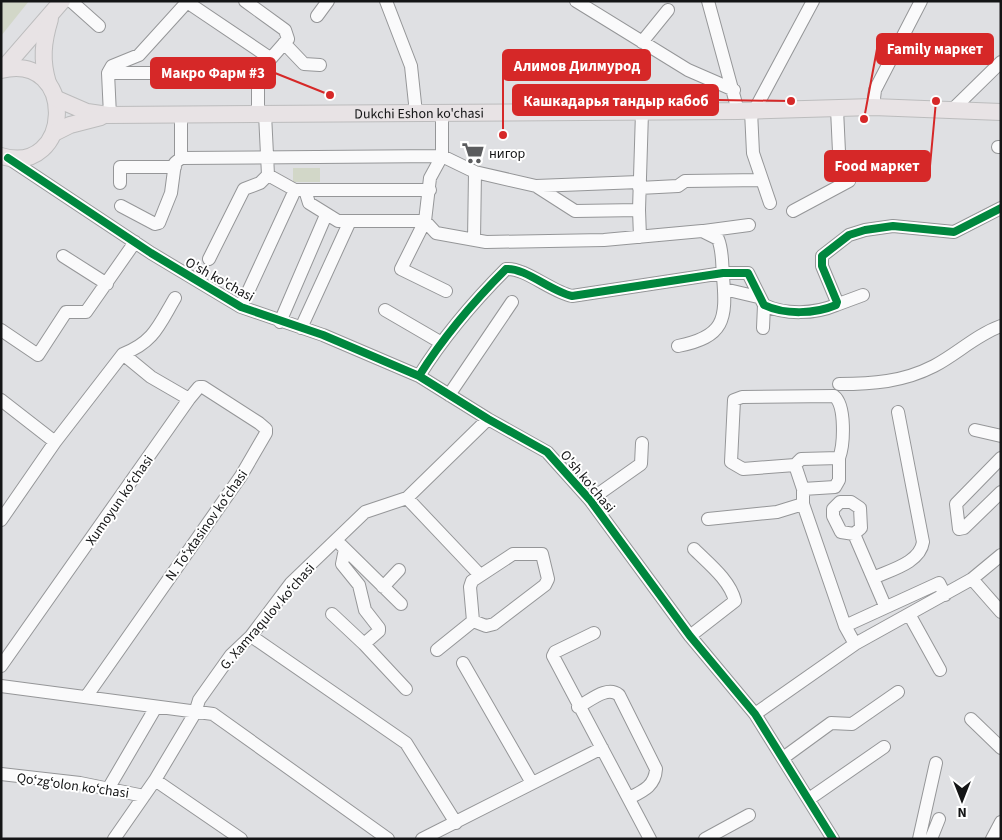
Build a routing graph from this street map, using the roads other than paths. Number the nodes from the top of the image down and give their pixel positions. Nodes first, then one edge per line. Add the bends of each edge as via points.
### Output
1 (62, 1) edge
2 (71, 1) edge
3 (245, 1) edge
4 (328, 1) edge
5 (386, 1) edge
6 (576, 1) edge
7 (813, 1) edge
8 (921, 1) edge
9 (188, 2) edge
10 (712, 4) edge
11 (668, 10) dead end
12 (51, 15) junction
13 (317, 16) dead end
14 (99, 26) dead end
15 (642, 42) junction
16 (284, 43) junction
17 (270, 58) junction
18 (1001, 62) edge
19 (320, 65) dead end
20 (2, 69) edge
21 (108, 72) junction
22 (258, 73) junction
23 (48, 83) junction
24 (734, 90) junction
25 (57, 99) junction
26 (873, 107) junction
27 (837, 108) junction
28 (953, 109) junction
29 (748, 111) junction
30 (642, 112) junction
31 (1001, 112) edge
32 (416, 113) junction
33 (442, 113) junction
34 (262, 114) junction
35 (109, 115) junction
36 (181, 115) junction
37 (54, 134) junction
38 (442, 156) junction
39 (4, 157) edge
40 (266, 157) junction
41 (178, 163) junction
42 (475, 172) junction
43 (268, 175) junction
44 (762, 180) junction
45 (120, 183) dead end
46 (639, 185) junction
47 (536, 186) junction
48 (300, 190) junction
49 (430, 190) junction
50 (770, 203) dead end
51 (121, 206) dead end
52 (1001, 208) edge
53 (638, 210) junction
54 (793, 211) dead end
55 (326, 214) junction
56 (350, 221) junction
57 (424, 221) junction
58 (749, 225) dead end
59 (702, 231) junction
60 (640, 237) junction
61 (474, 240) junction
62 (134, 242) junction
63 (63, 256) dead end
64 (209, 259) dead end
65 (723, 273) junction
66 (107, 284) junction
67 (724, 289) junction
68 (446, 291) dead end
69 (863, 295) dead end
70 (175, 298) dead end
71 (761, 301) junction
72 (512, 302) dead end
73 (288, 304) junction
74 (836, 305) junction
75 (241, 307) junction
76 (385, 310) dead end
77 (308, 313) junction
78 (280, 322) junction
79 (1001, 326) edge
80 (301, 328) junction
81 (764, 328) dead end
82 (1, 330) edge
83 (440, 342) junction
84 (678, 346) dead end
85 (123, 354) junction
86 (419, 376) junction
87 (839, 384) dead end
88 (448, 395) junction
89 (189, 399) junction
90 (1, 400) edge
91 (898, 412) dead end
92 (488, 419) junction
93 (975, 430) dead end
94 (1001, 436) edge
95 (55, 442) junction
96 (642, 443) dead end
97 (839, 458) junction
98 (1001, 458) edge
99 (795, 465) junction
100 (802, 489) junction
101 (1001, 492) edge
102 (407, 498) junction
103 (590, 500) junction
104 (802, 504) junction
105 (708, 519) dead end
106 (1, 520) edge
107 (854, 534) dead end
108 (336, 540) junction
109 (345, 549) junction
110 (694, 550) dead end
111 (1001, 555) edge
112 (399, 570) dead end
113 (480, 575) junction
114 (873, 578) junction
115 (972, 579) junction
116 (383, 586) junction
117 (945, 595) junction
118 (401, 604) dead end
119 (884, 606) junction
120 (999, 607) edge
121 (332, 614) dead end
122 (909, 614) junction
123 (473, 621) junction
124 (845, 626) junction
125 (594, 632) dead end
126 (250, 636) junction
127 (690, 636) junction
128 (364, 644) junction
129 (854, 644) junction
130 (437, 650) dead end
131 (464, 663) dead end
132 (1, 666) edge
133 (940, 670) dead end
134 (1, 686) edge
135 (406, 689) dead end
136 (898, 692) dead end
137 (86, 697) junction
138 (156, 707) junction
139 (578, 707) junction
140 (195, 713) junction
141 (755, 714) junction
142 (971, 719) dead end
143 (884, 747) dead end
144 (602, 748) junction
145 (1001, 748) edge
146 (783, 758) junction
147 (936, 763) dead end
148 (1, 774) edge
149 (155, 780) junction
150 (532, 783) junction
151 (108, 789) junction
152 (144, 796) junction
153 (629, 798) junction
154 (809, 799) junction
155 (748, 815) dead end
156 (939, 819) dead end
157 (1001, 822) edge
158 (456, 824) junction
159 (114, 839) edge
160 (241, 839) edge
161 (388, 839) edge
162 (422, 839) edge
163 (650, 839) edge
164 (705, 839) edge
165 (833, 839) edge
166 (919, 839) edge
167 (931, 839) edge
168 (992, 839) edge

1 - 12 main road
2 - 14 street
3 - 16 street via 285,30 288,39
4 - 13 street
5 - 32 street via 411,66
6 - 15 street
7 - 29 street
8 - 26 street via 876,90
9 - 17 street
9 - 21 street via 139,55 112,66
10 - 24 street
11 - 15 street
12 - 20 main road
12 - 23 main road via 43,53
15 - 24 street via 688,70
16 - 17 street
16 - 19 street via 304,64
17 - 22 street
18 - 28 street
20 - 23 main road via 28,70
21 - 22 street
21 - 35 street
22 - 34 street
23 - 25 main road
24 - 29 street
25 - 35 main road via 87,112
25 - 37 main road via 58,122
26 - 27 main road, Dukchi Eshon ko'chasi
26 - 28 main road, Dukchi Eshon ko'chasi
27 - 29 main road, Dukchi Eshon ko'chasi
27 - 54 street via 839,152 849,181
28 - 31 main road, Dukchi Eshon ko'chasi
29 - 30 main road, Dukchi Eshon ko'chasi
29 - 44 street via 753,153
30 - 33 main road, Dukchi Eshon ko'chasi
30 - 46 street
32 - 33 main road, Dukchi Eshon ko'chasi
32 - 34 main road, Dukchi Eshon ko'chasi
33 - 38 street
34 - 36 main road, Dukchi Eshon ko'chasi
34 - 40 street
35 - 36 main road, Dukchi Eshon ko'chasi
35 - 37 main road via 83,120
36 - 41 street
37 - 39 main road via 35,153 22,158
38 - 40 street
38 - 42 street
38 - 49 street via 430,178
39 - 62 street, O'sh ko'chasi
40 - 41 street
40 - 43 street
41 - 45 street via 120,167
41 - 51 street via 171,193 158,224
42 - 47 street
42 - 61 street
43 - 48 street
43 - 64 street via 260,183 244,189
44 - 46 street via 690,181 678,186
44 - 50 street
46 - 47 street
46 - 53 street
47 - 53 street via 575,211
48 - 49 street
48 - 55 street via 309,203
48 - 75 street
49 - 57 street
52 - 74 street via 954,232 894,226 849,235 826,252 821,261 837,298
53 - 60 street
55 - 56 street via 338,221
55 - 73 street
56 - 57 street
56 - 77 street
57 - 61 street via 436,233
57 - 68 street via 401,269
58 - 59 street
59 - 60 street
59 - 65 street via 718,239
60 - 61 street
62 - 66 street
62 - 75 street, O'sh ko'chasi
63 - 66 street
65 - 67 street
65 - 71 street via 750,274
65 - 83 street via 572,296 516,270 506,269
66 - 82 street via 86,312 66,312 38,355
67 - 71 street
67 - 84 street via 724,319 717,330 698,342
69 - 74 street
70 - 85 street via 150,339
71 - 74 street via 781,311 820,311
71 - 81 street
72 - 88 street
73 - 77 street
73 - 78 street
75 - 78 street, O'sh ko'chasi
76 - 83 street
77 - 80 street
78 - 80 street, O'sh ko'chasi
79 - 87 street via 933,366 898,379 880,384
80 - 86 street, O'sh ko'chasi
83 - 86 street
85 - 89 street via 151,377
85 - 95 street
86 - 88 street, O'sh ko'chasi
88 - 92 street, O'sh ko'chasi
89 - 132 street, Xumoyun koʻchasi
89 - 137 street, N. Toʻxtasinov koʻchasi via 199,387 203,387 259,423 266,433 241,476
90 - 95 street
91 - 114 street via 922,550 916,558
92 - 102 street, G. Xamraqulov koʻchasi
92 - 103 street, O'sh ko'chasi via 547,452
93 - 94 street
95 - 106 street
96 - 103 street via 641,464
97 - 99 street via 801,458
97 - 99 street via 842,413 841,403 834,396 736,398 731,429 732,465 743,469
97 - 100 street via 839,480 835,487
98 - 101 street via 956,504 959,529 964,528
99 - 100 street
100 - 104 street
102 - 108 street, G. Xamraqulov koʻchasi via 365,512
102 - 113 street
103 - 127 street, O'sh ko'chasi
104 - 105 street via 778,512
104 - 124 street
107 - 114 street
108 - 109 street
108 - 126 street, G. Xamraqulov koʻchasi via 291,584
109 - 116 street
109 - 128 street via 342,564 359,585 365,610 379,628
110 - 127 street via 718,572 735,600
111 - 115 street
112 - 116 street
113 - 123 street via 470,586
113 - 123 street via 513,554 540,552 548,579 545,585 494,624 486,626
114 - 119 street
115 - 117 street
115 - 120 street
116 - 118 street
117 - 119 street via 938,583
117 - 122 street
119 - 124 street
121 - 128 street
122 - 129 street
122 - 133 street
123 - 130 street
124 - 129 street
125 - 139 street via 553,655
126 - 140 street, G. Xamraqulov koʻchasi via 231,655 199,700
126 - 158 street via 406,743
127 - 141 street, O'sh ko'chasi
128 - 135 street
129 - 141 street
131 - 150 street
134 - 137 street
136 - 146 street via 852,724 830,723
137 - 138 street
138 - 140 street
138 - 151 street
139 - 144 street
139 - 153 street via 608,691 619,695 656,769 654,782
140 - 149 street, G. Xamraqulov koʻchasi
140 - 161 street via 218,717
141 - 146 street, O'sh ko'chasi
142 - 145 street
143 - 154 street
144 - 150 street
144 - 153 street
146 - 154 street, O'sh ko'chasi
147 - 166 street
148 - 151 street, Qoʻzgʻolon koʻchasi
149 - 152 street, G. Xamraqulov koʻchasi
149 - 160 street
150 - 158 street
151 - 152 street, Qoʻzgʻolon koʻchasi
152 - 159 street, G. Xamraqulov koʻchasi
153 - 163 street
154 - 165 street, O'sh ko'chasi
155 - 164 street
156 - 167 street
157 - 168 street
158 - 162 street

